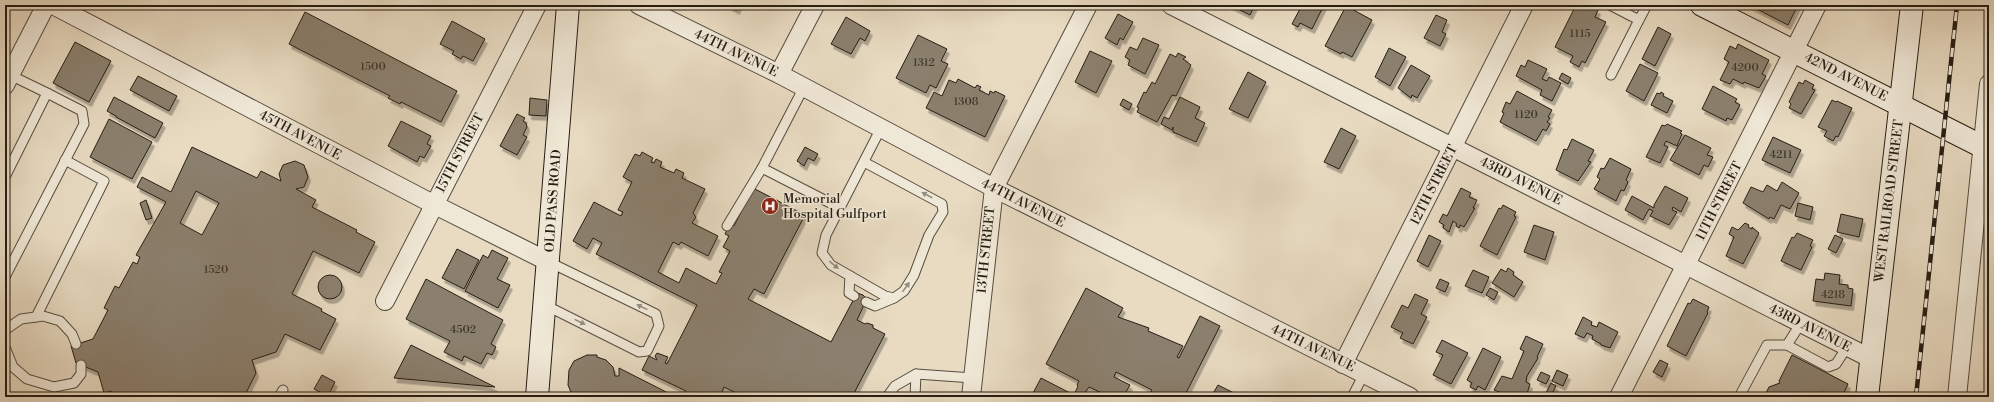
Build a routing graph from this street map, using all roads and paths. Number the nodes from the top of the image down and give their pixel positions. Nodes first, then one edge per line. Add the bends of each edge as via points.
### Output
1 (46, 5) edge
2 (53, 5) edge
3 (537, 5) edge
4 (568, 5) edge
5 (639, 5) edge
6 (815, 5) edge
7 (1088, 5) edge
8 (1171, 5) edge
9 (1524, 5) edge
10 (1610, 5) edge
11 (1647, 5) edge
12 (1702, 5) edge
13 (1817, 5) edge
14 (1912, 5) edge
15 (1639, 20) junction
16 (1794, 51) junction
17 (779, 74) junction
18 (1611, 75) dead end
19 (8, 80) edge
20 (1989, 84) edge
21 (804, 87) junction
22 (47, 93) junction
23 (1900, 104) junction
24 (881, 128) junction
25 (1453, 147) junction
26 (1986, 149) edge
27 (65, 160) junction
28 (864, 162) junction
29 (762, 168) junction
30 (5, 177) edge
31 (994, 188) junction
32 (433, 204) junction
33 (840, 208) junction
34 (727, 226) dead end
35 (549, 262) junction
36 (1686, 266) junction
37 (850, 276) junction
38 (5, 277) edge
39 (854, 296) dead end
40 (894, 298) junction
41 (385, 301) dead end
42 (866, 302) dead end
43 (545, 305) junction
44 (36, 317) junction
45 (1801, 323) junction
46 (5, 330) edge
47 (76, 344) dead end
48 (1787, 345) junction
49 (5, 347) edge
50 (1848, 347) junction
51 (1870, 358) junction
52 (1343, 364) junction
53 (81, 365) dead end
54 (916, 374) junction
55 (1364, 374) junction
56 (973, 378) junction
57 (1403, 396) edge
58 (537, 397) edge
59 (887, 397) edge
60 (915, 397) edge
61 (971, 397) edge
62 (1352, 397) edge
63 (1619, 397) edge
64 (1739, 397) edge
65 (1866, 397) edge
66 (1957, 397) edge

1 - 19 street
2 - 32 street, 45TH AVENUE
3 - 32 street, 15TH STREET
4 - 35 street, OLD PASS ROAD
5 - 17 street, 44TH AVENUE
6 - 17 street
7 - 31 street, 13TH STREET
8 - 25 street, 43RD AVENUE
9 - 25 street, 12TH STREET
10 - 15 lane
11 - 15 lane
12 - 16 street, 42ND AVENUE
13 - 16 street, 11TH STREET
14 - 23 street, WEST RAILROAD STREET
15 - 18 lane
16 - 23 street, 42ND AVENUE
16 - 36 street, 11TH STREET
17 - 21 street, 44TH AVENUE
19 - 22 lane
20 - 26 street
21 - 24 street, 44TH AVENUE
21 - 29 lane
22 - 27 lane via 82,111 84,124
22 - 30 lane
23 - 26 street, 42ND AVENUE
23 - 51 street, WEST RAILROAD STREET
24 - 28 lane
24 - 31 street, 44TH AVENUE
25 - 36 street, 43RD AVENUE
25 - 52 street, 12TH STREET
26 - 66 street
27 - 38 lane
27 - 44 lane via 104,181
28 - 33 lane
40 -> 28 lane via 904,291 914,275 929,235 943,212 942,204
29 - 33 lane
29 - 34 lane
31 - 52 street, 44TH AVENUE
31 - 56 street, 13TH STREET
32 - 35 street, 45TH AVENUE
32 - 41 street, 15TH STREET
33 -> 37 lane via 826,235 822,253 832,265
35 - 43 street, OLD PASS ROAD
43 -> 35 lane via 639,352 647,351 659,326 656,314
36 - 45 street, 43RD AVENUE
36 - 63 street, 11TH STREET
37 - 39 lane via 849,293
37 - 40 lane via 885,296
40 - 42 lane via 875,306
43 - 58 street, OLD PASS ROAD
44 - 46 lane via 21,319
44 - 47 lane via 43,316 60,321 72,334
45 - 48 lane
45 - 50 street, 43RD AVENUE
48 - 50 lane via 1828,367 1836,364
48 - 64 lane via 1767,345
49 - 53 lane via 13,367 27,379 54,387 74,383 81,374
50 - 51 street, 43RD AVENUE
51 - 65 street, WEST RAILROAD STREET
52 - 55 street, 44TH AVENUE
54 - 56 lane
54 - 59 lane via 895,386
54 - 60 lane
55 - 57 street, 44TH AVENUE
55 - 62 lane
56 - 61 street, 13TH STREET

